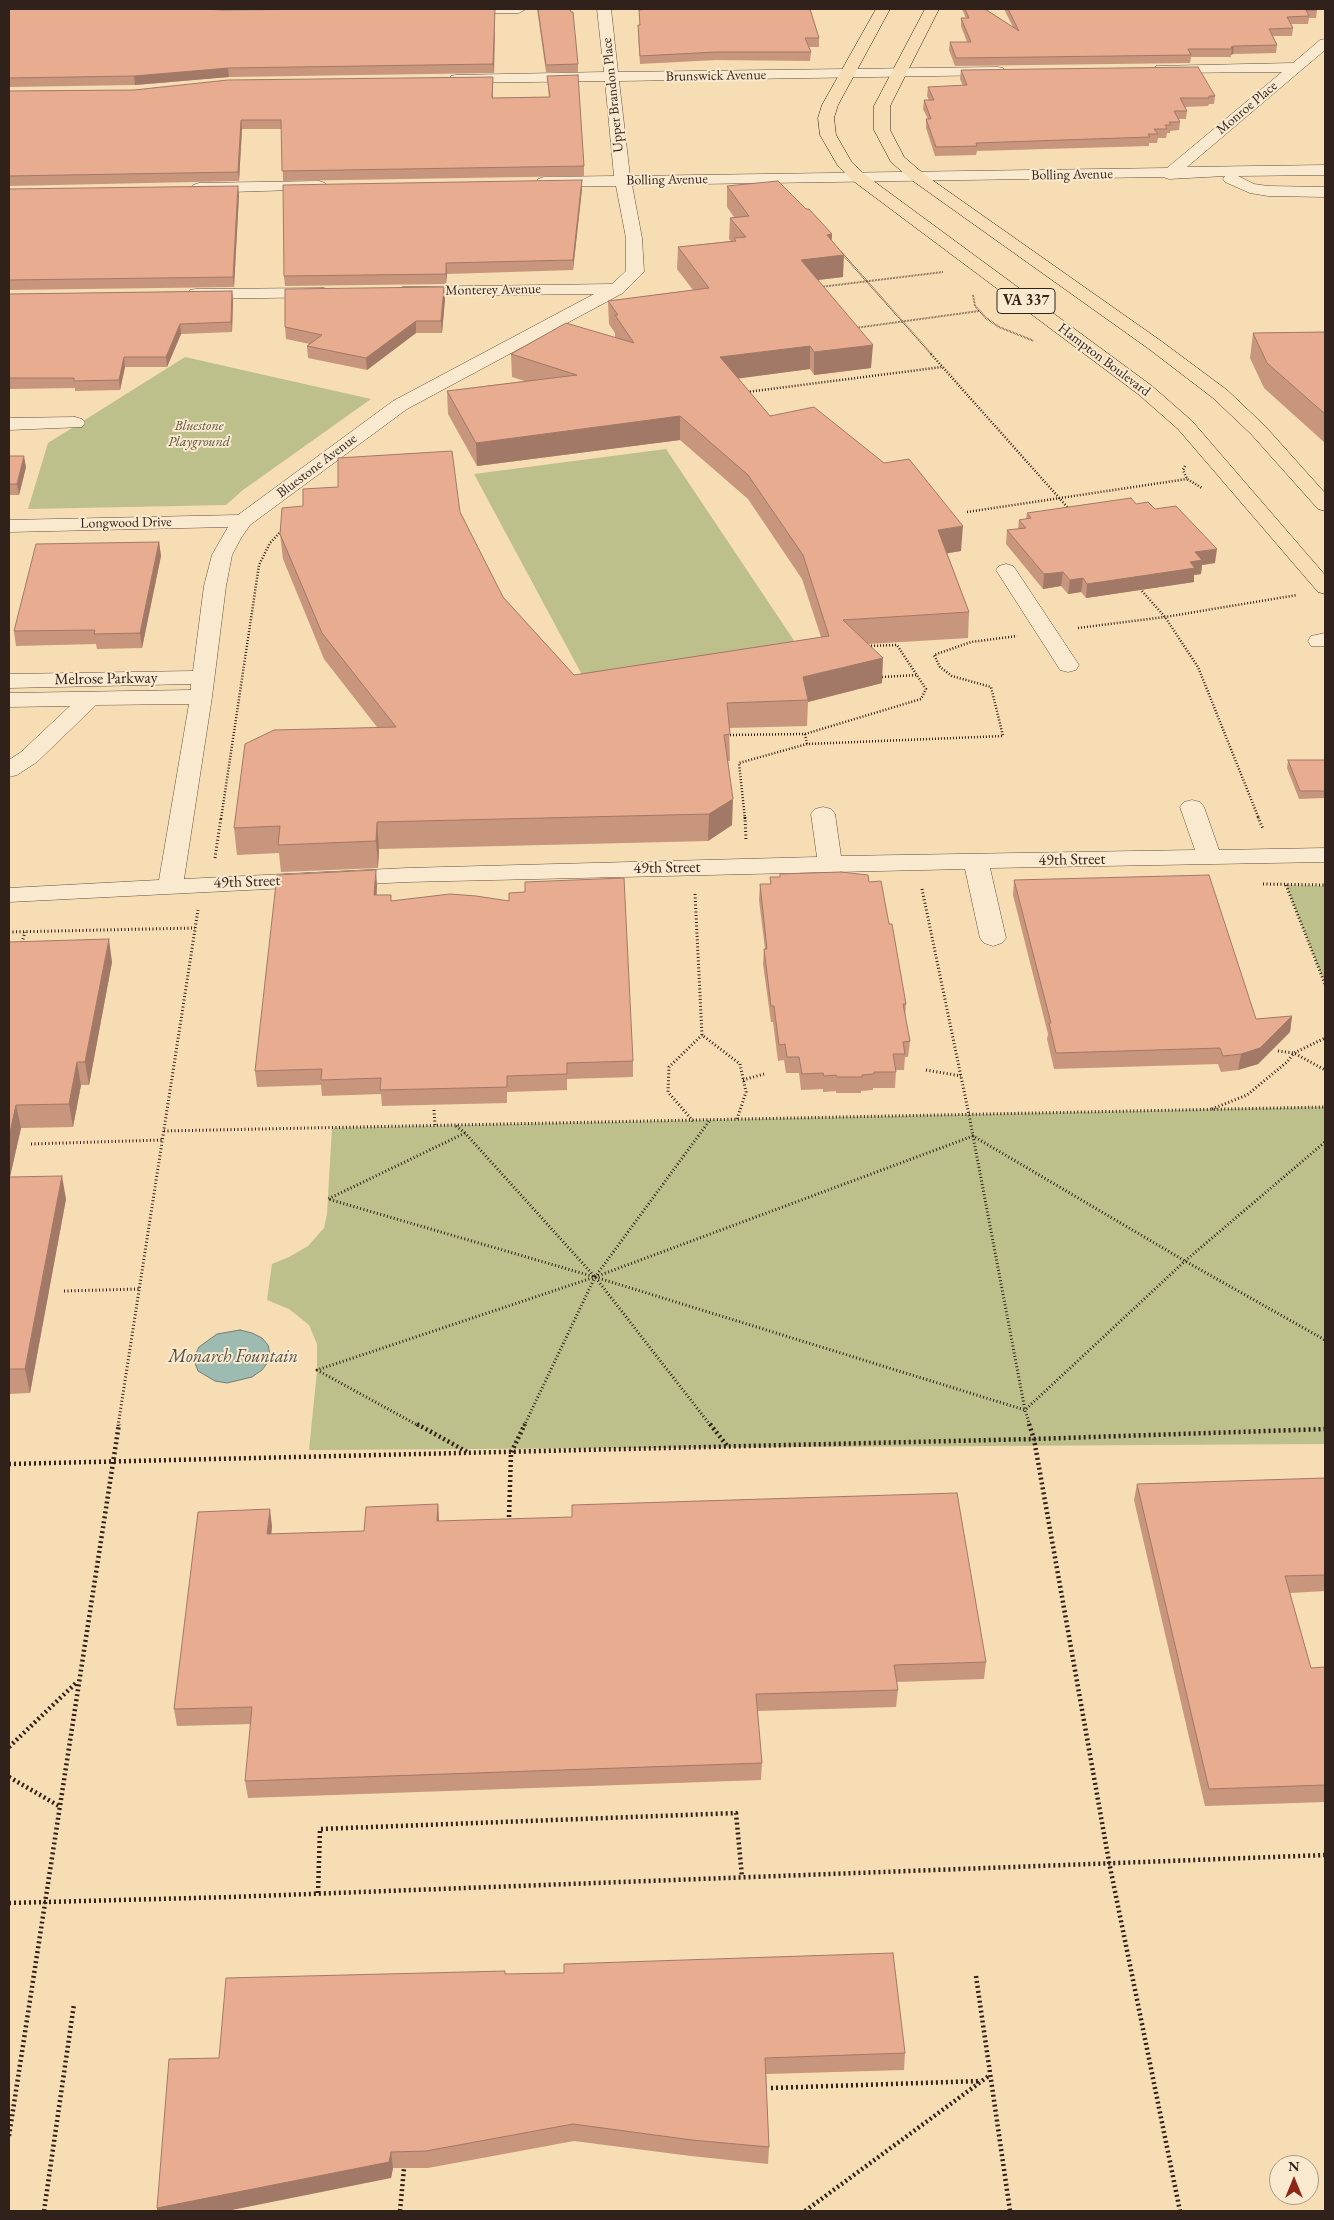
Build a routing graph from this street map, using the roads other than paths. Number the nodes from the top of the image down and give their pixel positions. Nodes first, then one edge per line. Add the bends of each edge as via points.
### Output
1 (519, 9) edge
2 (604, 9) edge
3 (883, 9) edge
4 (932, 9) edge
5 (440, 10) edge
6 (1325, 43) edge
7 (1297, 67) junction
8 (1009, 71) edge
9 (900, 73) junction
10 (445, 80) edge
11 (842, 81) junction
12 (1277, 82) junction
13 (999, 85) edge
14 (608, 87) junction
15 (893, 87) junction
16 (774, 89) dead end
17 (628, 92) dead end
18 (1325, 170) edge
19 (1222, 172) junction
20 (1169, 174) junction
21 (858, 177) junction
22 (919, 178) junction
23 (623, 180) junction
24 (524, 182) edge
25 (336, 186) edge
26 (187, 188) edge
27 (1325, 192) edge
28 (617, 289) junction
29 (338, 292) edge
30 (388, 292) edge
31 (178, 295) edge
32 (75, 423) dead end
33 (9, 424) edge
34 (1325, 505) edge
35 (243, 521) junction
36 (9, 526) edge
37 (1006, 570) dead end
38 (1323, 579) edge
39 (1068, 665) dead end
40 (9, 681) edge
41 (202, 687) junction
42 (90, 699) junction
43 (9, 700) edge
44 (9, 770) edge
45 (1192, 807) dead end
46 (823, 814) dead end
47 (1325, 855) edge
48 (1210, 857) junction
49 (976, 861) junction
50 (830, 864) junction
51 (171, 885) junction
52 (9, 895) edge
53 (993, 938) dead end

1 - 5 street
2 - 14 street, Upper Brandon Place
3 - 11 main road, Hampton Boulevard / VA 337
4 - 9 main road, VA 337
6 - 7 street, Monroe Place
7 - 12 street, Monroe Place
7 - 12 street via 1150,76
8 - 9 street, Brunswick Avenue
9 - 11 street, Brunswick Avenue
9 - 15 main road, VA 337
10 - 14 street, Brunswick Avenue
11 - 14 street, Brunswick Avenue
11 - 15 street, Brunswick Avenue
11 - 16 street, Brunswick Avenue
11 - 21 main road, Hampton Boulevard / VA 337 via 826,118 828,135 844,163
12 - 20 street, Monroe Place
13 - 15 street, Brunswick Avenue
14 - 17 street, Brunswick Avenue
14 - 23 street, Upper Brandon Place
15 - 22 main road, VA 337 via 882,106 882,130 897,159
18 - 19 street, Bolling Avenue
19 - 20 street, Bolling Avenue
19 - 27 street via 1250,188
20 - 22 street, Bolling Avenue
21 - 22 street, Bolling Avenue
21 - 23 street, Bolling Avenue
21 - 38 main road, Hampton Boulevard / VA 337 via 1152,396 1185,425
22 - 34 main road, VA 337 via 1220,394 1258,430
23 - 24 street, Bolling Avenue
23 - 28 street, Bluestone Avenue via 634,238 635,272
25 - 26 street
28 - 30 street, Monterey Avenue
28 - 35 street, Bluestone Avenue via 400,405
29 - 31 street
32 - 33 street
35 - 36 street, Longwood Drive
35 - 41 street, Bluestone Avenue via 222,554
37 - 39 street
40 - 41 street, Melrose Parkway
41 - 42 street, Melrose Parkway
41 - 51 street, Bluestone Avenue
42 - 43 street, Melrose Parkway
42 - 44 street via 29,757
45 - 48 street
46 - 50 street
47 - 48 street, 49th Street
48 - 49 street, 49th Street
49 - 50 street, 49th Street
49 - 53 street
50 - 51 street, 49th Street
51 - 52 street, 49th Street

